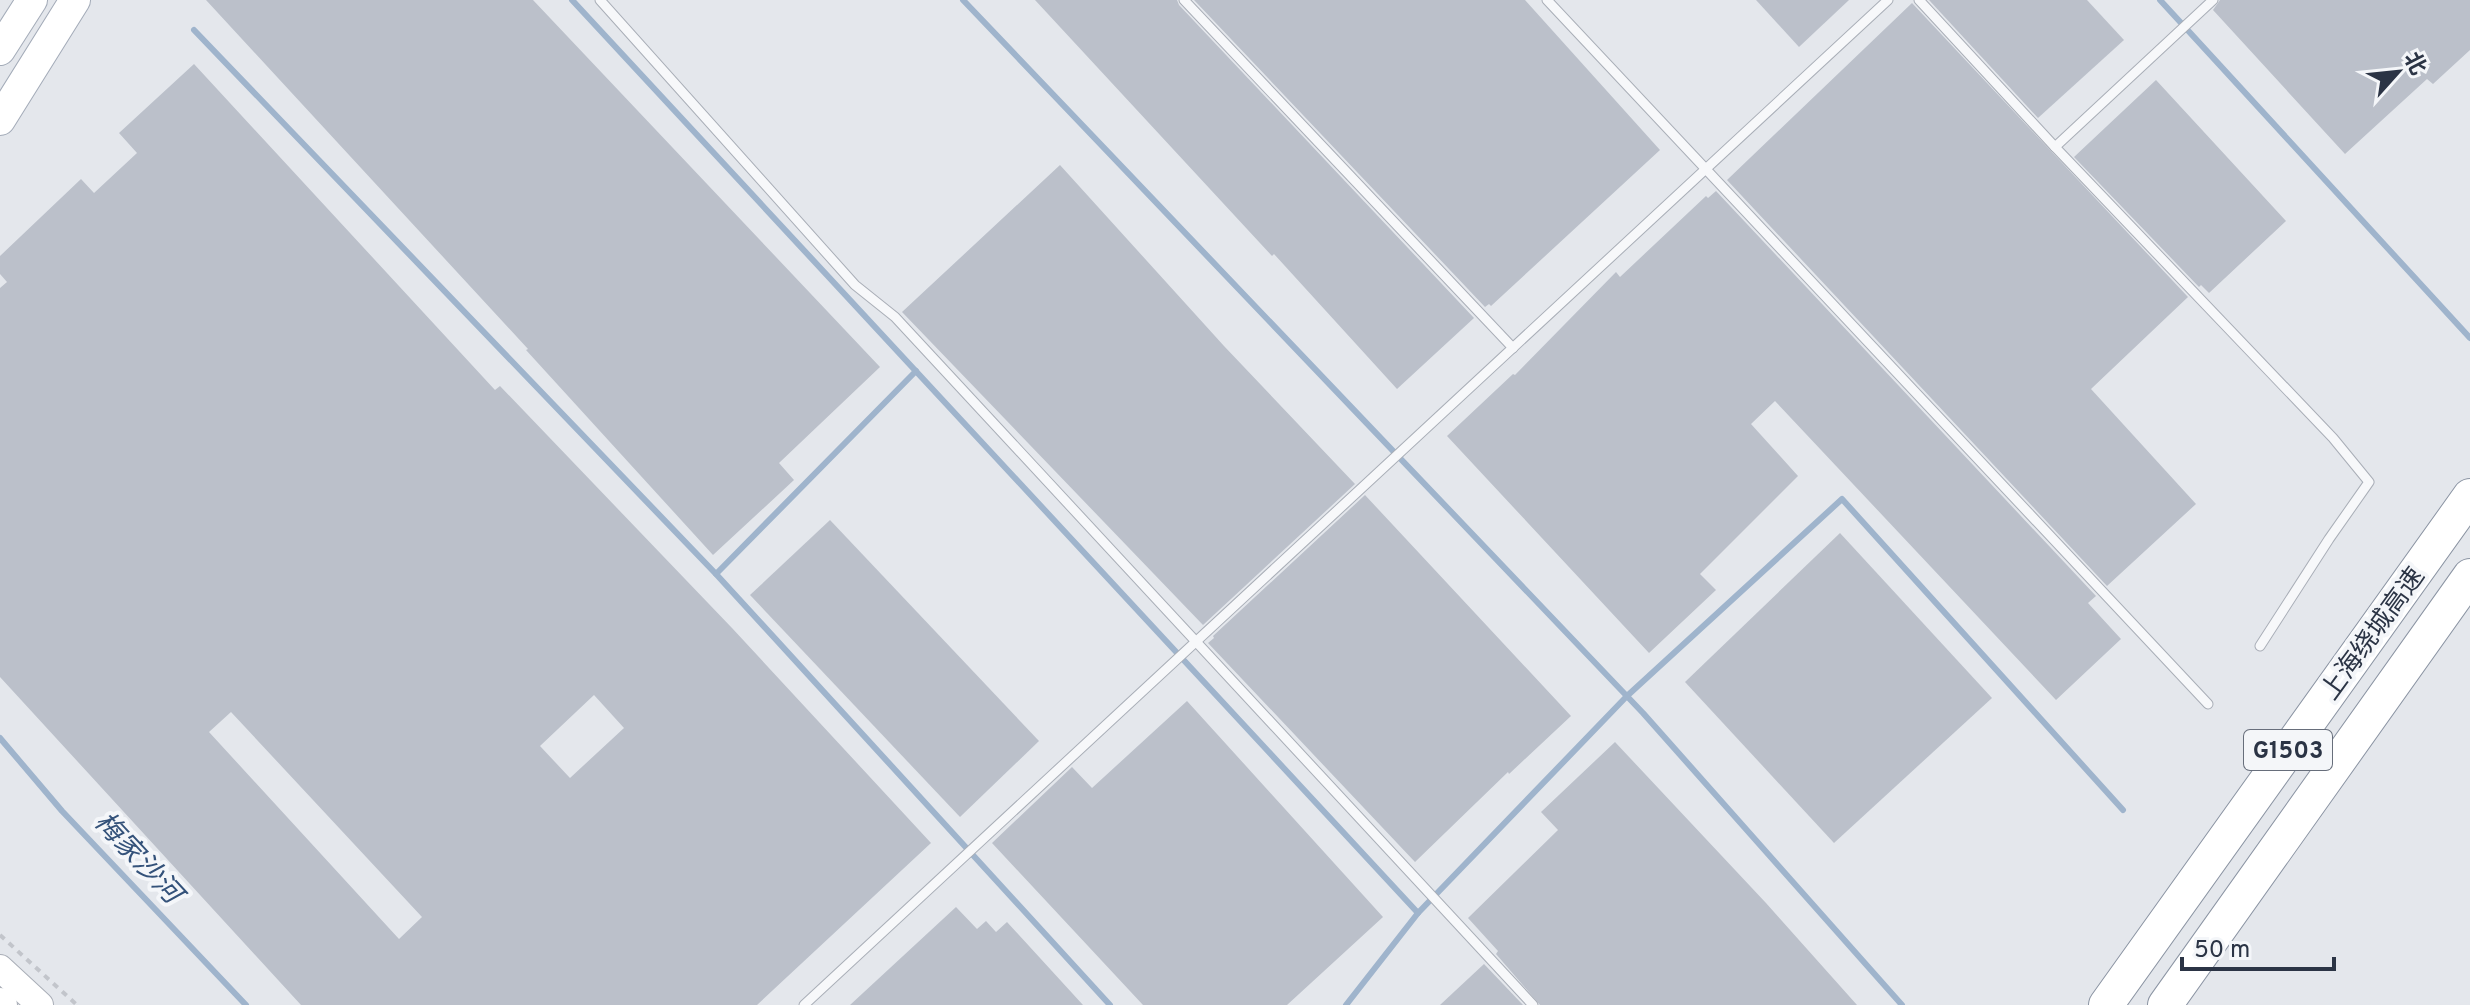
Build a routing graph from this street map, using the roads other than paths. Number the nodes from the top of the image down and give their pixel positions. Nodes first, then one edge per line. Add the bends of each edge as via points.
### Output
1 (32, 0) edge
2 (75, 0) edge
3 (600, 0) edge
4 (1184, 0) edge
5 (1547, 0) edge
6 (1888, 0) edge
7 (1919, 0) edge
8 (2213, 0) edge
9 (0, 50) edge
10 (0, 120) edge
11 (2055, 147) junction
12 (1706, 170) junction
13 (1513, 348) junction
14 (2470, 496) edge
15 (2470, 576) edge
16 (1196, 641) junction
17 (2260, 646) dead end
18 (2208, 704) dead end
19 (0, 968) edge
20 (40, 1005) edge
21 (804, 1005) edge
22 (1533, 1005) edge
23 (2106, 1005) edge
24 (2165, 1005) edge

1 - 9 main road
2 - 10 main road
3 - 16 lane via 855,285 895,317
4 - 13 lane
5 - 12 lane
6 - 12 lane
7 - 11 lane
8 - 11 lane
11 - 17 lane via 2369,482
12 - 13 lane
12 - 18 lane
13 - 16 lane
14 - 23 highway, 上海绕城高速 / G1503
15 - 24 highway, 上海绕城高速 / G1503
16 - 21 lane
16 - 22 lane
19 - 20 main road

